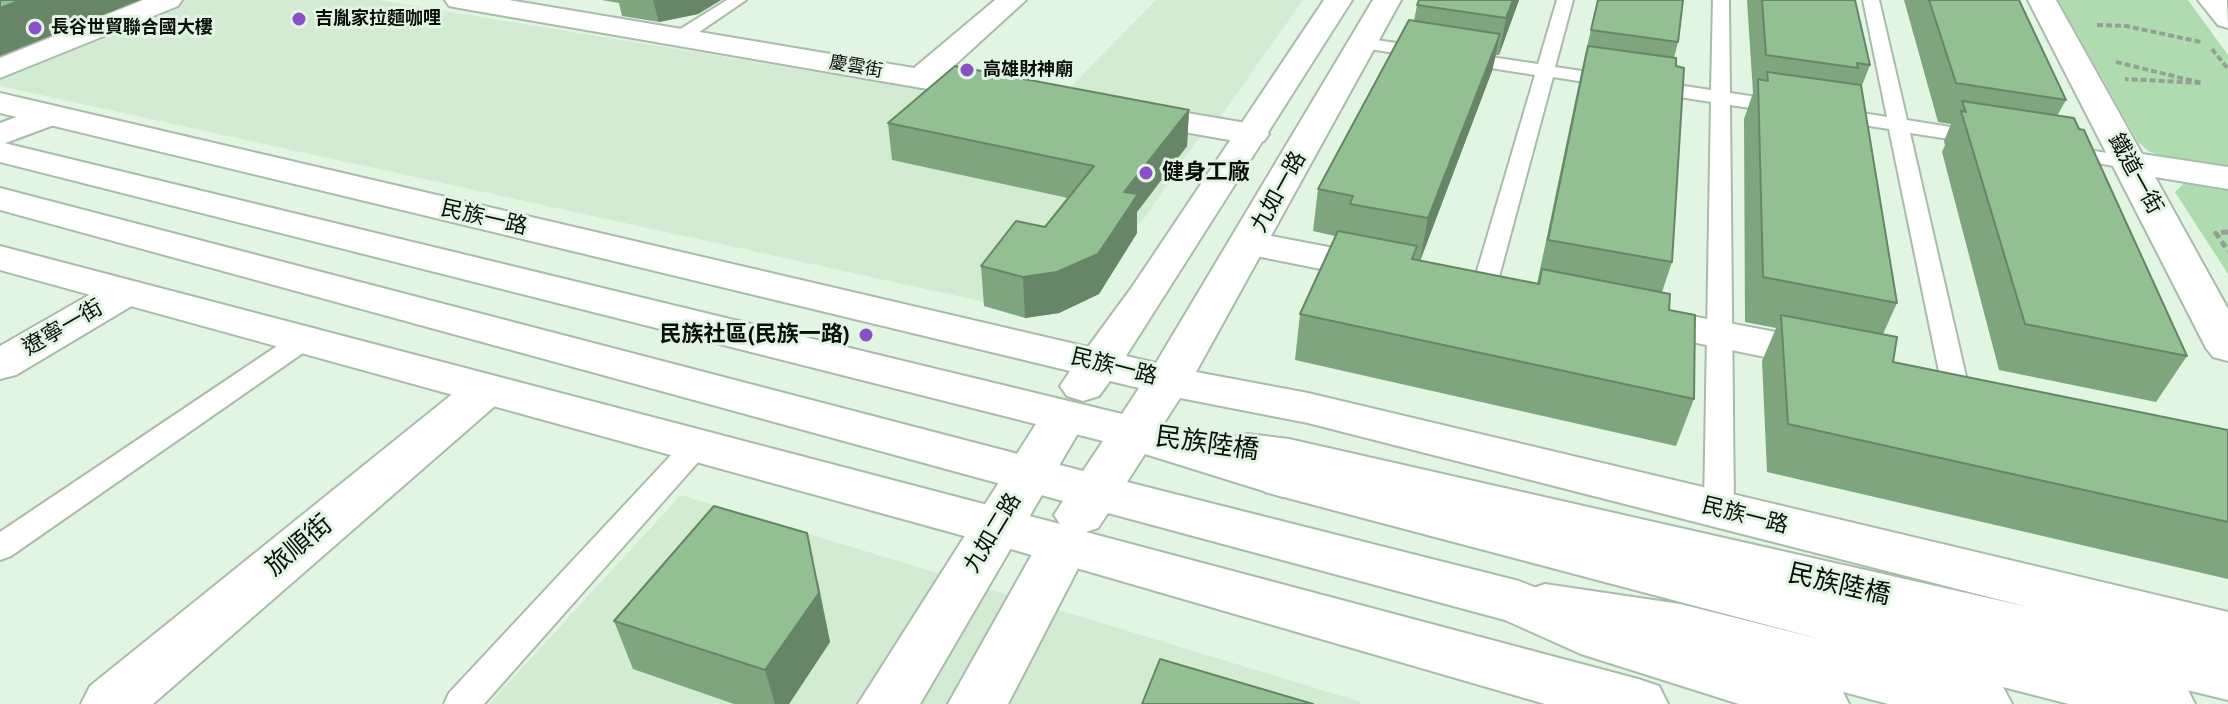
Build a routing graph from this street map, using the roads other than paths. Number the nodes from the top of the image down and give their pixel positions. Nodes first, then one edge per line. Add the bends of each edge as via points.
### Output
1 (168, 0) edge
2 (459, 0) edge
3 (738, 0) edge
4 (1012, 0) edge
5 (1338, 0) edge
6 (1387, 0) edge
7 (1565, 0) edge
8 (1721, 0) edge
9 (1871, 0) edge
10 (2042, 0) edge
11 (2212, 0) edge
12 (2228, 19) edge
13 (680, 37) junction
14 (1363, 43) junction
15 (0, 69) edge
16 (1545, 71) junction
17 (921, 78) junction
18 (1027, 96) edge
19 (1720, 97) junction
20 (0, 103) edge
21 (1102, 109) edge
22 (50, 115) junction
23 (1898, 124) junction
24 (1252, 134) junction
25 (0, 135) edge
26 (2007, 142) edge
27 (2038, 148) edge
28 (0, 152) edge
29 (2131, 163) junction
30 (2228, 178) edge
31 (0, 199) edge
32 (1250, 244) junction
33 (0, 258) edge
34 (125, 292) junction
35 (1500, 292) joint
36 (1593, 310) edge
37 (1718, 335) junction
38 (304, 340) junction
39 (2228, 348) edge
40 (1097, 362) junction
41 (1866, 363) edge
42 (0, 365) edge
43 (1910, 372) edge
44 (1167, 380) junction
45 (1954, 381) junction
46 (487, 389) junction
47 (2000, 390) edge
48 (1065, 416) junction
49 (1132, 433) junction
50 (697, 445) junction
51 (1286, 468) junction
52 (1029, 475) junction
53 (1093, 492) junction
54 (1719, 509) junction
55 (997, 526) junction
56 (1064, 545) junction
57 (0, 548) edge
58 (1519, 602) junction
59 (2228, 635) edge
60 (2228, 676) edge
61 (111, 704) edge
62 (462, 704) edge
63 (888, 704) edge
64 (978, 704) edge
65 (1638, 704) edge
66 (1819, 704) edge
67 (1982, 704) edge
68 (2165, 704) edge

1 - 15 main road
2 - 13 main road, 慶雲街
3 - 13 lane
4 - 17 main road
5 - 24 main road
6 - 14 main road, 九如一路
7 - 16 lane
8 - 19 lane
9 - 23 lane
10 - 29 main road, 鐵道一街
11 - 12 main road
13 - 17 main road, 慶雲街
14 - 16 lane
14 - 32 main road, 九如一路
16 - 19 lane
16 - 35 lane
17 - 18 main road, 慶雲街
19 - 23 lane
19 - 37 lane
20 - 22 main road, 民族一路
21 - 24 main road
22 - 25 main road
22 - 40 main road, 民族一路
23 - 26 lane
23 - 45 lane
24 - 40 main road via 1149,293
27 - 29 lane
28 - 48 main road
29 - 30 main road
29 - 39 main road, 鐵道一街
31 - 52 main road
32 - 35 main road
32 - 44 main road, 九如一路
33 - 34 main road
34 - 38 main road
34 - 42 main road, 遼寧一街
36 - 37 main road
37 - 41 main road
37 - 54 lane
38 - 46 main road
38 - 57 lane
40 - 44 main road, 民族一路
40 - 48 main road, 九如二路
43 - 45 main road
44 - 49 main road
44 - 54 main road, 民族一路 via 1308,408
45 - 47 main road
46 - 50 main road
46 - 61 main road, 旅順街
48 - 49 main road, 民族陸橋
48 - 52 main road, 九如二路
49 - 51 main road, 民族陸橋
49 - 53 main road
50 - 55 main road
50 - 62 lane
51 - 60 main road, 民族陸橋
51 - 68 main road, 民族陸橋
52 - 53 main road
52 - 55 main road, 九如二路
53 - 56 main road
53 - 58 main road
54 - 59 main road, 民族一路
55 - 56 main road
55 - 63 main road, 九如二路
56 - 64 main road
56 - 65 main road
58 - 66 main road via 1601,638
58 - 67 main road via 1680,626

